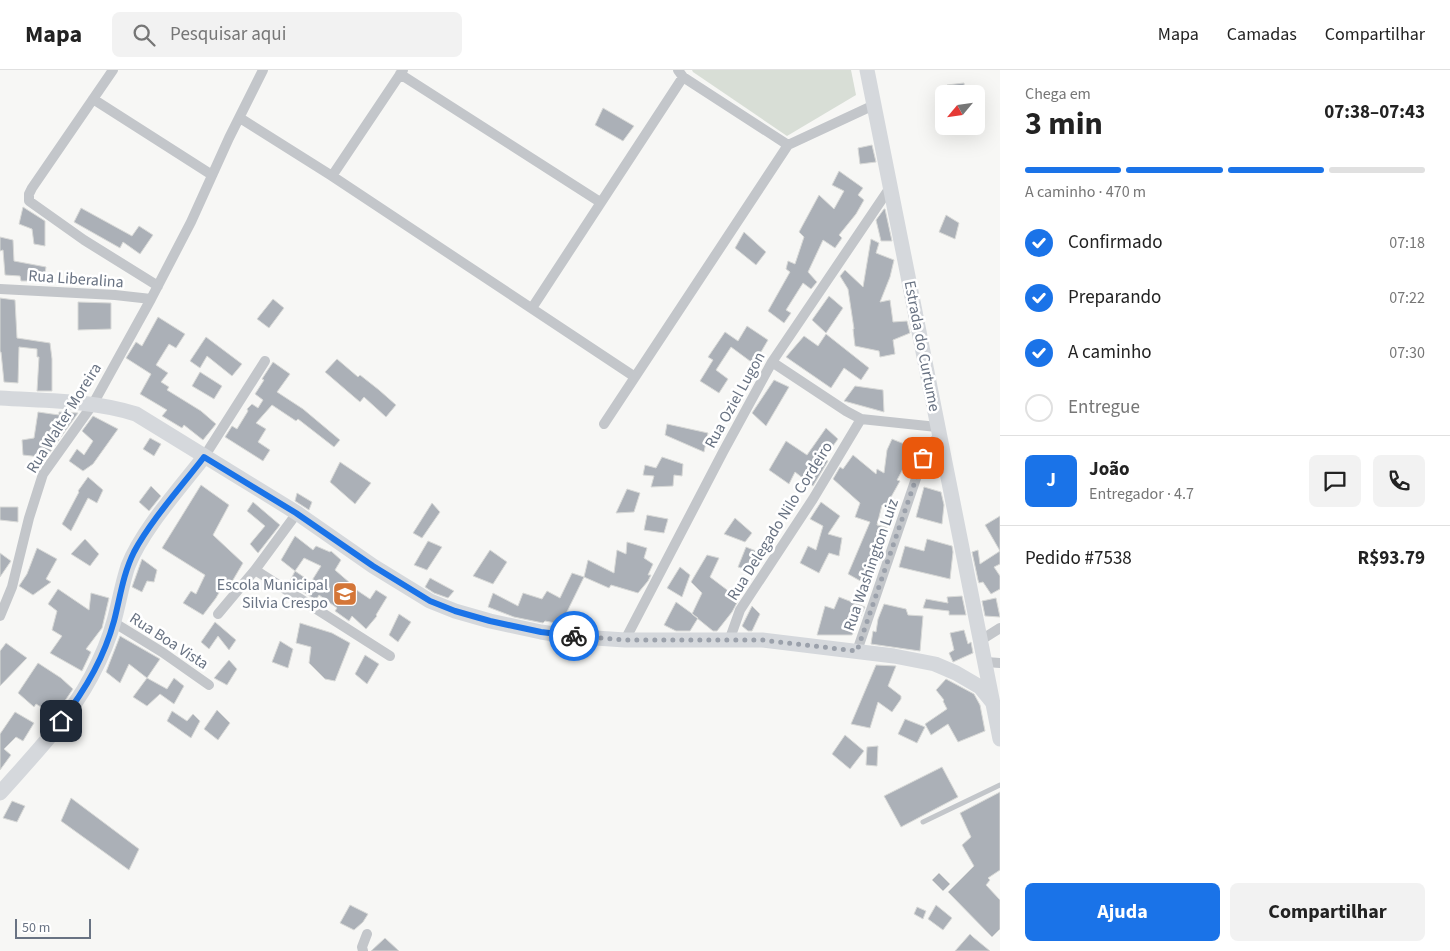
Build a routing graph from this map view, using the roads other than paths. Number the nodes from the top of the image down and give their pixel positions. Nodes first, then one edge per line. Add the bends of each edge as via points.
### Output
1 (113, 70) edge
2 (867, 70) edge
3 (259, 72) edge
4 (401, 72) edge
5 (680, 73) edge
6 (93, 100) junction
7 (874, 105) junction
8 (240, 118) junction
9 (788, 146) junction
10 (212, 175) junction
11 (332, 176) junction
12 (891, 186) junction
13 (600, 202) junction
14 (158, 286) junction
15 (0, 289) edge
16 (151, 299) junction
17 (532, 308) junction
18 (265, 361) dead end
19 (772, 362) junction
20 (635, 377) junction
21 (0, 398) edge
22 (93, 404) junction
23 (861, 419) junction
24 (604, 424) dead end
25 (938, 431) junction
26 (204, 457) junction
27 (296, 513) junction
28 (255, 570) junction
29 (218, 614) dead end
30 (0, 616) edge
31 (114, 622) junction
32 (1000, 628) edge
33 (625, 640) junction
34 (980, 640) junction
35 (729, 641) junction
36 (857, 651) junction
37 (390, 656) dead end
38 (993, 663) edge
39 (984, 683) junction
40 (208, 685) dead end
41 (1000, 739) edge
42 (1000, 786) edge
43 (0, 793) edge
44 (923, 822) dead end
45 (367, 934) dead end
46 (363, 951) edge

1 - 6 street
2 - 7 street, Estrada do Curtume
3 - 8 street, Rua Walter Moreira
4 - 11 street
4 - 13 street
5 - 9 street
5 - 13 street
6 - 10 street
6 - 14 street via 32,188 29,201
7 - 9 street
7 - 12 street, Estrada do Curtume
8 - 10 street, Rua Walter Moreira
8 - 11 street
9 - 20 street
10 - 14 street, Rua Walter Moreira
11 - 17 street
12 - 19 street, Rua Oziel Lugon
12 - 25 street, Estrada do Curtume
13 - 17 street
14 - 16 street, Rua Walter Moreira
15 - 16 street, Rua Liberalina
16 - 22 street, Rua Walter Moreira
17 - 20 street
18 - 26 street
19 - 23 street
19 - 33 street, Rua Oziel Lugon
20 - 24 street
21 - 22 street
22 - 26 street via 136,414
22 - 30 street, Rua Walter Moreira via 43,474 12,587
23 - 25 street
23 - 35 street, Rua Delegado Nilo Cordeiro via 740,610
25 - 34 street, Estrada do Curtume
25 - 36 street, Rua Washington Luiz via 923,458
26 - 27 street
26 - 31 street via 134,552
27 - 28 street
27 - 33 street via 373,566 441,606 541,632
28 - 29 street
28 - 37 street
31 - 40 street, Rua Boa Vista
31 - 43 street via 83,690 43,745
32 - 34 street
33 - 35 street
34 - 38 street, Estrada do Curtume
35 - 36 street via 762,640
36 - 39 street via 935,664
38 - 39 street, Estrada do Curtume
39 - 41 street via 993,704
42 - 44 lane
45 - 46 street

